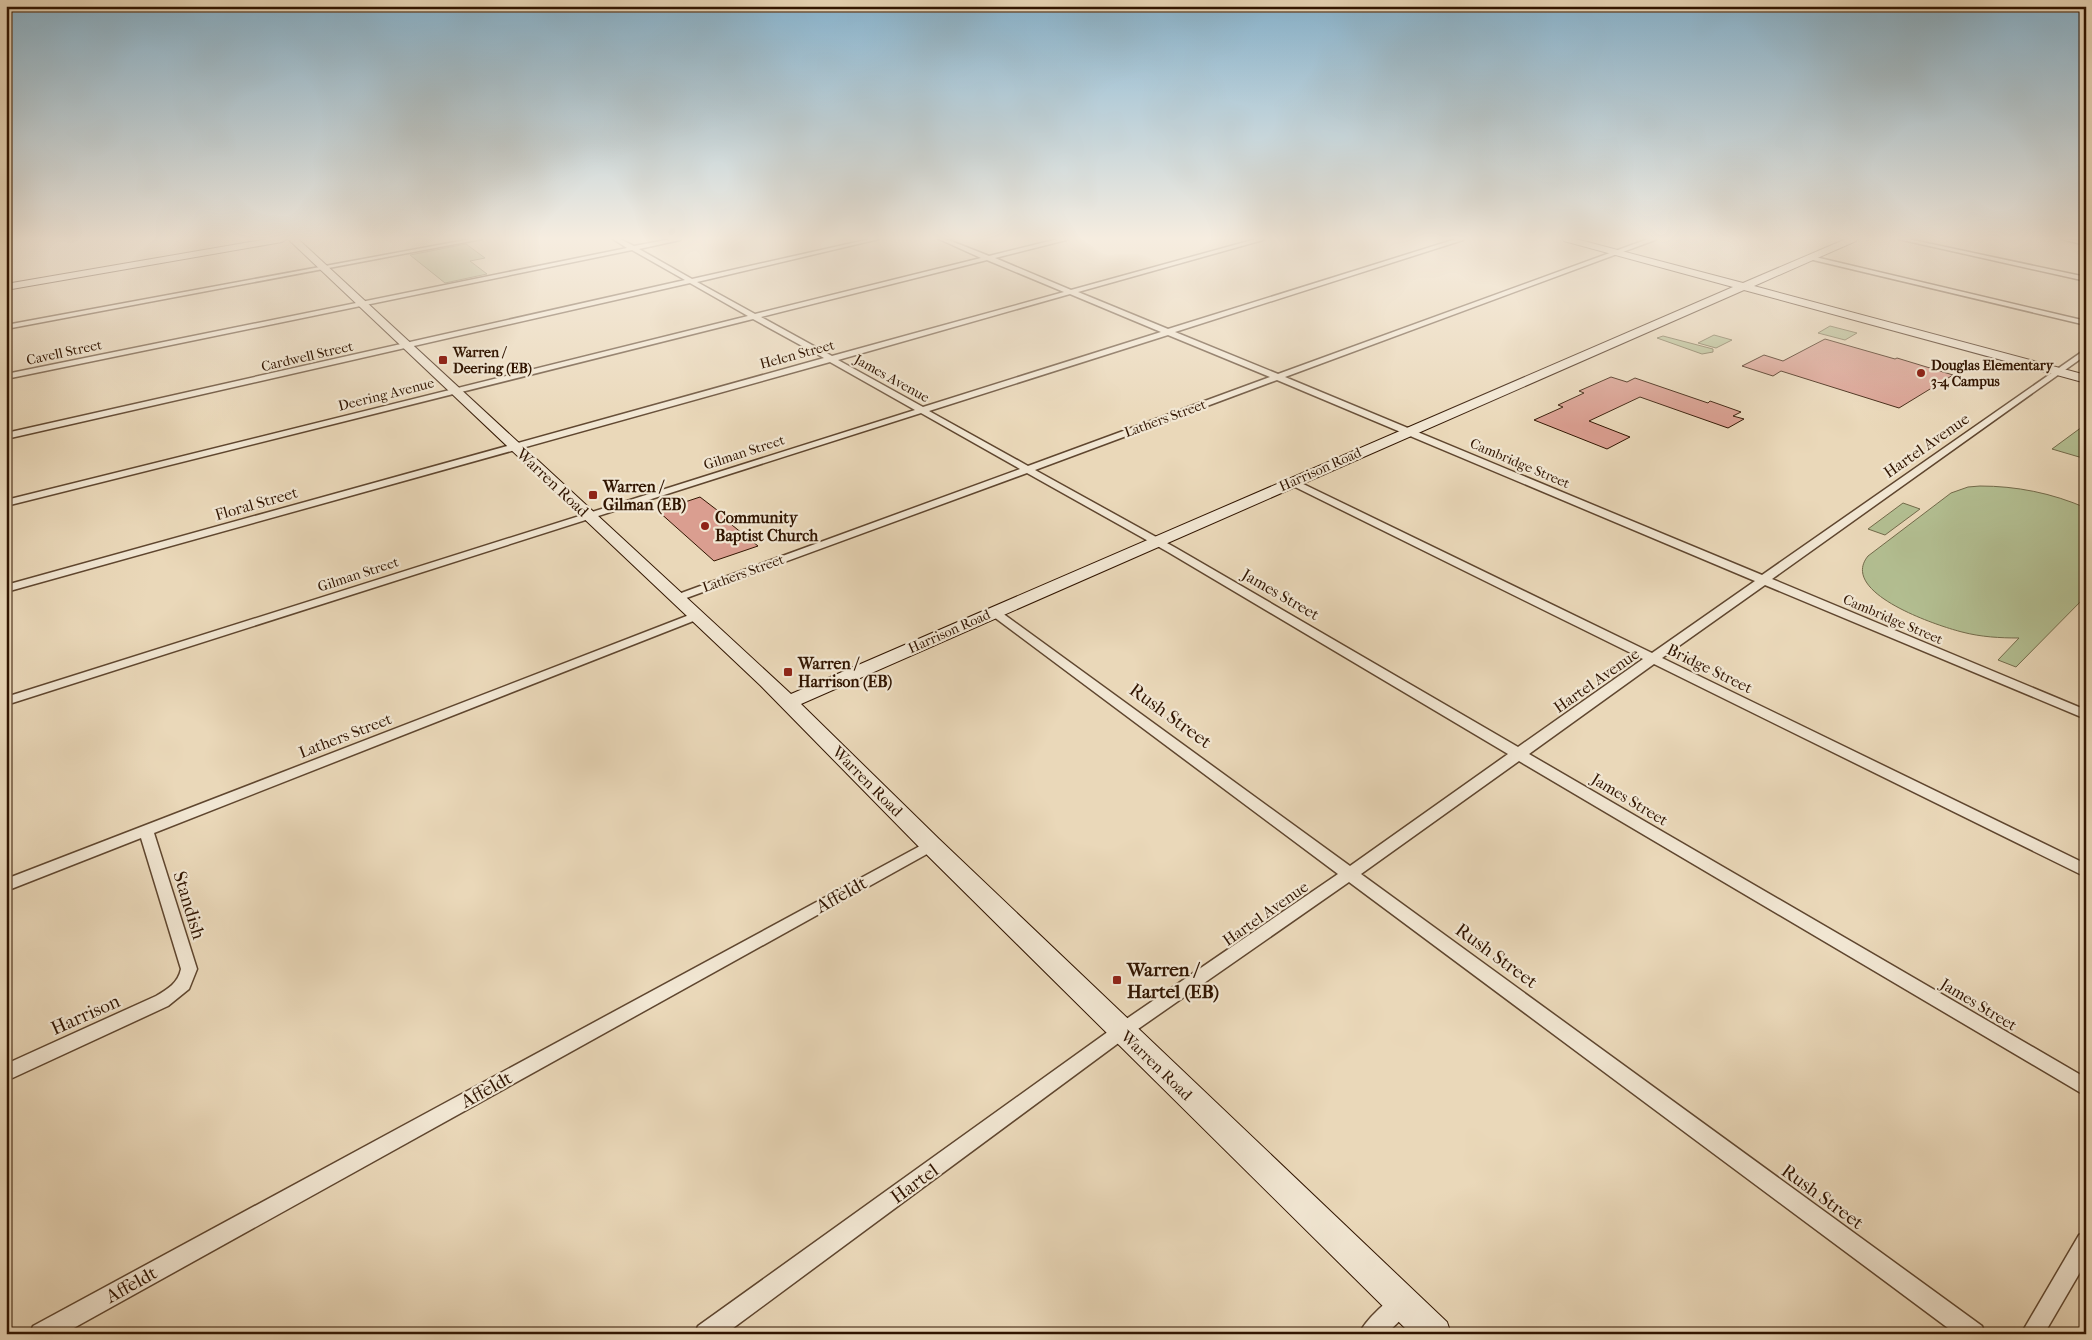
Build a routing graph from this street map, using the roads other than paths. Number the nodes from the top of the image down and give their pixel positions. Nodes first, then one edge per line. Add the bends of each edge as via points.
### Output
1 (143, 302) edge
2 (359, 302) edge
3 (374, 302) edge
4 (601, 302) edge
5 (727, 302) edge
6 (810, 302) edge
7 (1035, 302) edge
8 (1093, 302) edge
9 (1263, 302) edge
10 (1482, 302) edge
11 (1708, 302) edge
12 (1808, 302) edge
13 (1995, 302) edge
14 (362, 304) junction
15 (753, 316) junction
16 (2086, 323) edge
17 (6, 327) edge
18 (1168, 332) junction
19 (407, 346) junction
20 (2086, 351) edge
21 (829, 358) junction
22 (2061, 369) junction
23 (2086, 373) edge
24 (6, 377) edge
25 (1277, 377) junction
26 (2086, 379) edge
27 (455, 390) junction
28 (921, 410) junction
29 (1408, 431) junction
30 (6, 436) edge
31 (514, 446) junction
32 (1027, 469) junction
33 (1292, 482) junction
34 (6, 503) edge
35 (589, 516) junction
36 (1156, 541) junction
37 (1763, 580) junction
38 (6, 589) edge
39 (677, 598) junction
40 (994, 612) junction
41 (697, 616) junction
42 (1654, 659) junction
43 (6, 700) edge
44 (788, 702) junction
45 (2086, 715) edge
46 (1519, 754) junction
47 (146, 831) junction
48 (932, 845) junction
49 (2086, 871) edge
50 (1350, 874) junction
51 (6, 885) edge
52 (180, 990) joint
53 (1122, 1031) junction
54 (6, 1073) edge
55 (2086, 1088) edge
56 (2086, 1242) edge
57 (1403, 1302) junction
58 (41, 1334) edge
59 (706, 1334) edge
60 (1370, 1334) edge
61 (1435, 1334) edge
62 (1974, 1334) edge
63 (2032, 1334) edge

1 - 17 street
2 - 14 main road, Warren Road
3 - 14 street, Cavell Street
4 - 19 street, Cardwell Street
5 - 15 street, James Avenue
6 - 15 street, Deering Avenue
7 - 21 street, Helen Street
8 - 18 street, Cambridge Street
9 - 18 street, Gilman Street
10 - 25 street, Lathers Street
11 - 29 main road, Harrison Road
12 - 22 street
13 - 16 street
14 - 19 main road, Warren Road
14 - 24 street, Cavell Street
15 - 21 street, James Avenue
15 - 27 street, Deering Avenue
18 - 25 street, Cambridge Street
18 - 28 street, Gilman Street
19 - 27 main road, Warren Road
19 - 30 street, Cardwell Street
20 - 22 street, Hartel Avenue
21 - 28 street, James Avenue
21 - 31 street, Helen Street
22 - 23 street
22 - 26 street
22 - 37 street, Hartel Avenue
25 - 29 street, Cambridge Street
25 - 32 street, Lathers Street
27 - 31 main road, Warren Road
27 - 34 street, Deering Avenue
28 - 32 street, James Avenue
28 - 35 street, Gilman Street
29 - 33 main road, Harrison Road
29 - 37 street, Cambridge Street
31 - 35 main road, Warren Road
31 - 38 street, Floral Street
32 - 36 street, James Avenue
32 - 39 street, Lathers Street
33 - 36 main road, Harrison Road
33 - 42 street, Bridge Street
35 - 39 main road, Warren Road
35 - 43 street, Gilman Street
36 - 40 main road, Harrison Road
36 - 46 street, James Street
37 - 42 street, Hartel Avenue
37 - 45 street, Cambridge Street
39 - 41 main road, Warren Road
40 - 44 main road, Harrison Road
40 - 50 street, Rush Street
41 - 44 main road, Warren Road
41 - 47 street, Lathers Street
42 - 46 street, Hartel Avenue
42 - 49 street, Bridge Street
44 - 48 main road, Warren Road
46 - 50 street, Hartel Avenue
46 - 55 street, James Street
47 - 51 street, Lathers Street
47 - 52 street, Standish via 189,969
48 - 53 main road, Warren Road
48 - 58 street, Affeldt
50 - 53 street, Hartel Avenue
50 - 62 street, Rush Street
52 - 54 street, Harrison via 145,1010
53 - 57 main road, Warren Road
53 - 59 street, Hartel
56 - 63 street
57 - 60 street
57 - 61 main road, Warren Road

